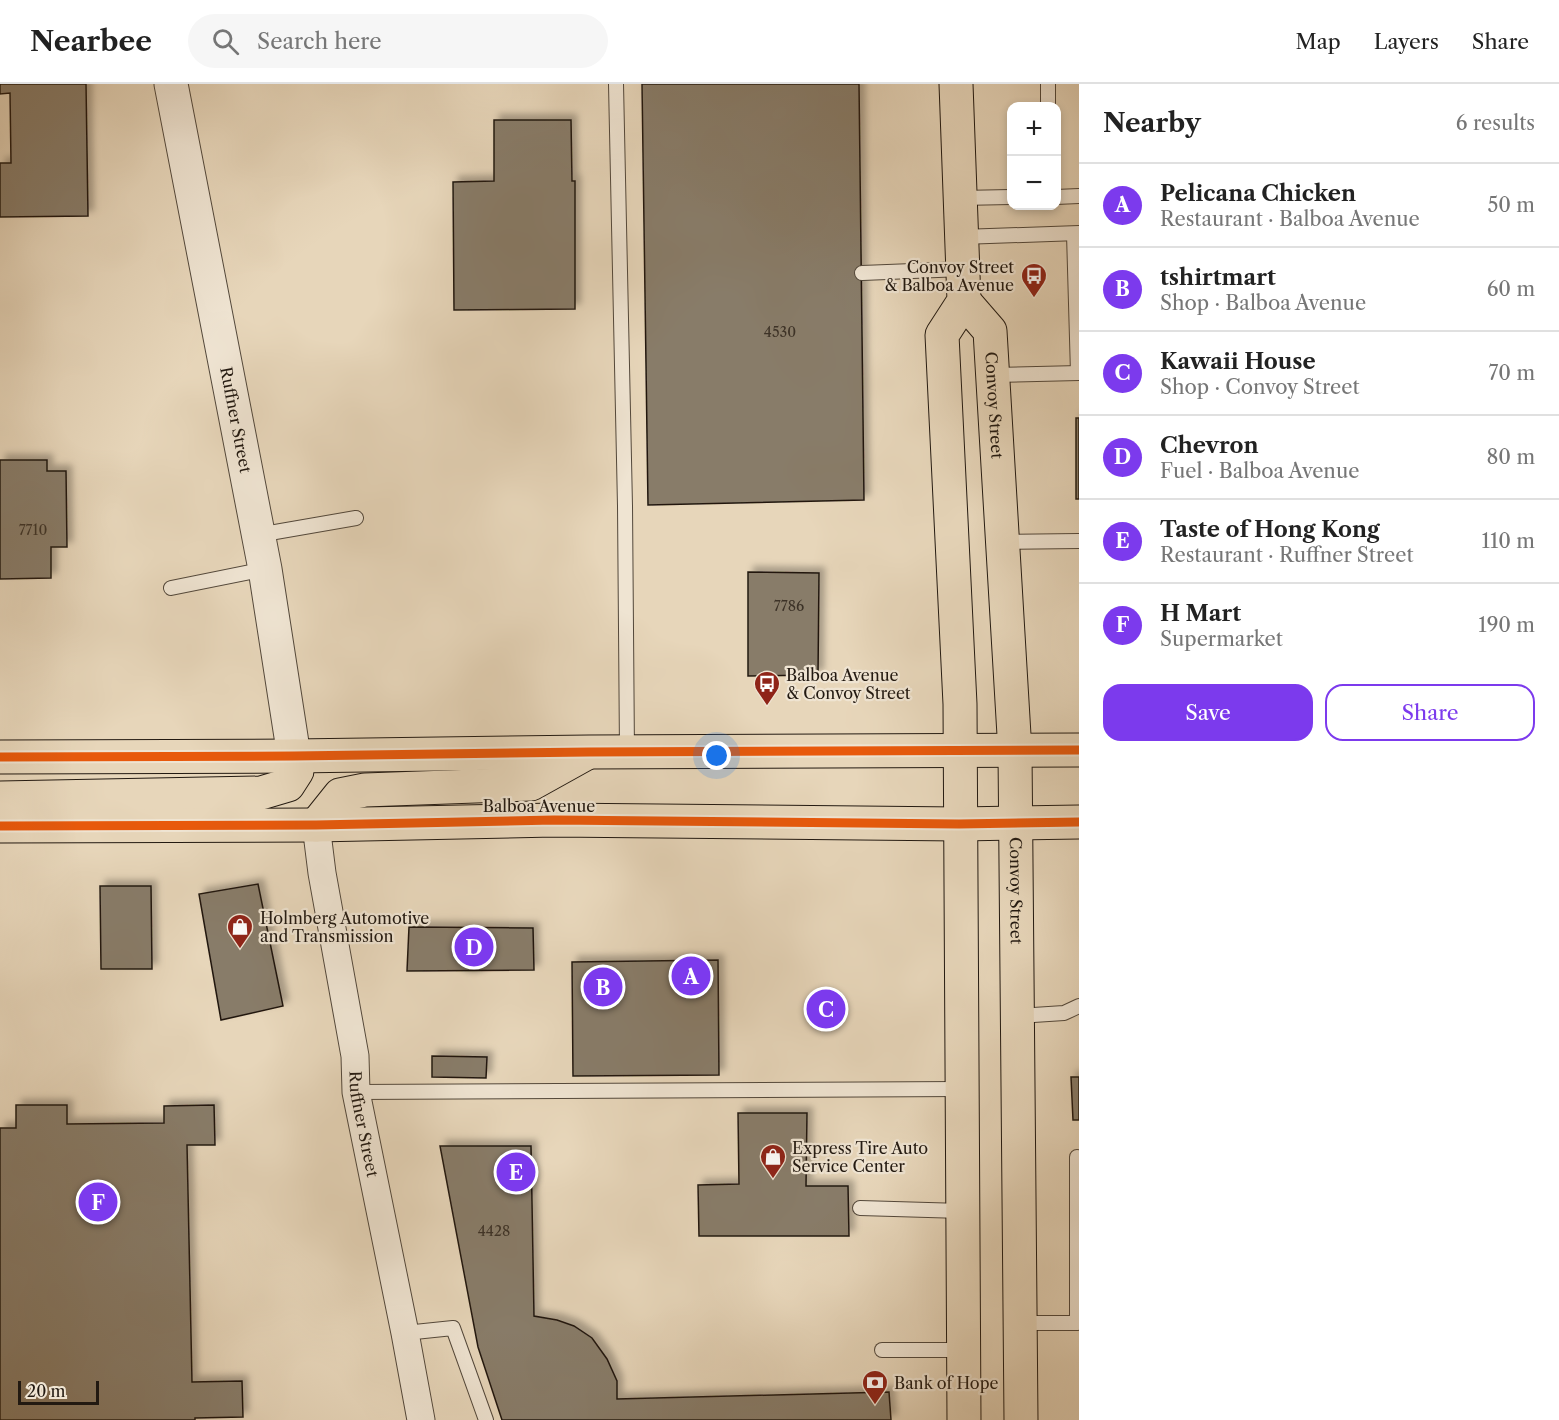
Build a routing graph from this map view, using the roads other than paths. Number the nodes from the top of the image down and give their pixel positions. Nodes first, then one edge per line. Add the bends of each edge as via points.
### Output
1 (171, 84) edge
2 (616, 84) edge
3 (956, 84) edge
4 (1048, 84) edge
5 (1048, 102) edge
6 (1079, 196) edge
7 (1007, 197) edge
8 (1061, 197) edge
9 (960, 198) junction
10 (1076, 233) edge
11 (961, 237) junction
12 (862, 273) dead end
13 (963, 285) junction
14 (1079, 373) edge
15 (993, 375) junction
16 (356, 518) dead end
17 (258, 535) junction
18 (1079, 541) edge
19 (1003, 542) junction
20 (265, 569) junction
21 (171, 588) dead end
22 (1079, 750) edge
23 (589, 752) junction
24 (627, 752) junction
25 (960, 752) junction
26 (1015, 752) junction
27 (294, 756) junction
28 (0, 757) edge
29 (0, 798) edge
30 (1079, 822) edge
31 (1017, 823) junction
32 (959, 824) junction
33 (316, 825) junction
34 (0, 826) edge
35 (1079, 1006) edge
36 (1018, 1016) junction
37 (961, 1089) junction
38 (356, 1092) junction
39 (1077, 1157) dead end
40 (860, 1208) dead end
41 (962, 1211) junction
42 (1020, 1323) junction
43 (405, 1333) junction
44 (882, 1350) dead end
45 (963, 1350) junction
46 (421, 1420) edge
47 (486, 1420) edge
48 (964, 1420) edge
49 (1021, 1420) edge

1 - 17 street, Ruffner Street
2 - 24 lane via 626,506
3 - 9 main road
4 - 5 lane
6 - 8 lane
7 - 9 lane
9 - 11 main road
10 - 11 lane
10 - 14 lane
11 - 13 main road
12 - 13 lane
13 - 15 main road, Convoy Street via 990,330
13 - 25 main road via 942,335
14 - 15 lane
15 - 19 main road, Convoy Street
16 - 17 lane
17 - 20 street, Ruffner Street
18 - 19 lane
19 - 26 main road, Convoy Street
20 - 21 lane
20 - 27 street, Ruffner Street
22 - 26 main road
23 - 24 main road
23 - 27 main road
23 - 33 main road via 531,784 365,790 340,795
24 - 25 main road
25 - 26 main road
25 - 32 main road
26 - 31 main road, Convoy Street
27 - 28 main road
27 - 29 main road via 297,771 288,785 261,793
30 - 31 main road, Balboa Avenue
31 - 32 main road, Balboa Avenue
31 - 36 main road, Convoy Street
32 - 33 main road, Balboa Avenue via 554,820
32 - 37 main road
33 - 34 main road, Balboa Avenue
33 - 38 street, Ruffner Street via 355,1056
35 - 36 lane via 1064,1013
36 - 42 main road, Convoy Street
37 - 38 lane
37 - 41 main road
38 - 43 street, Ruffner Street
39 - 42 lane via 1077,1323
40 - 41 lane
41 - 45 main road
42 - 49 main road, Convoy Street
43 - 46 street, Ruffner Street
43 - 47 lane via 453,1328
44 - 45 lane
45 - 48 main road

